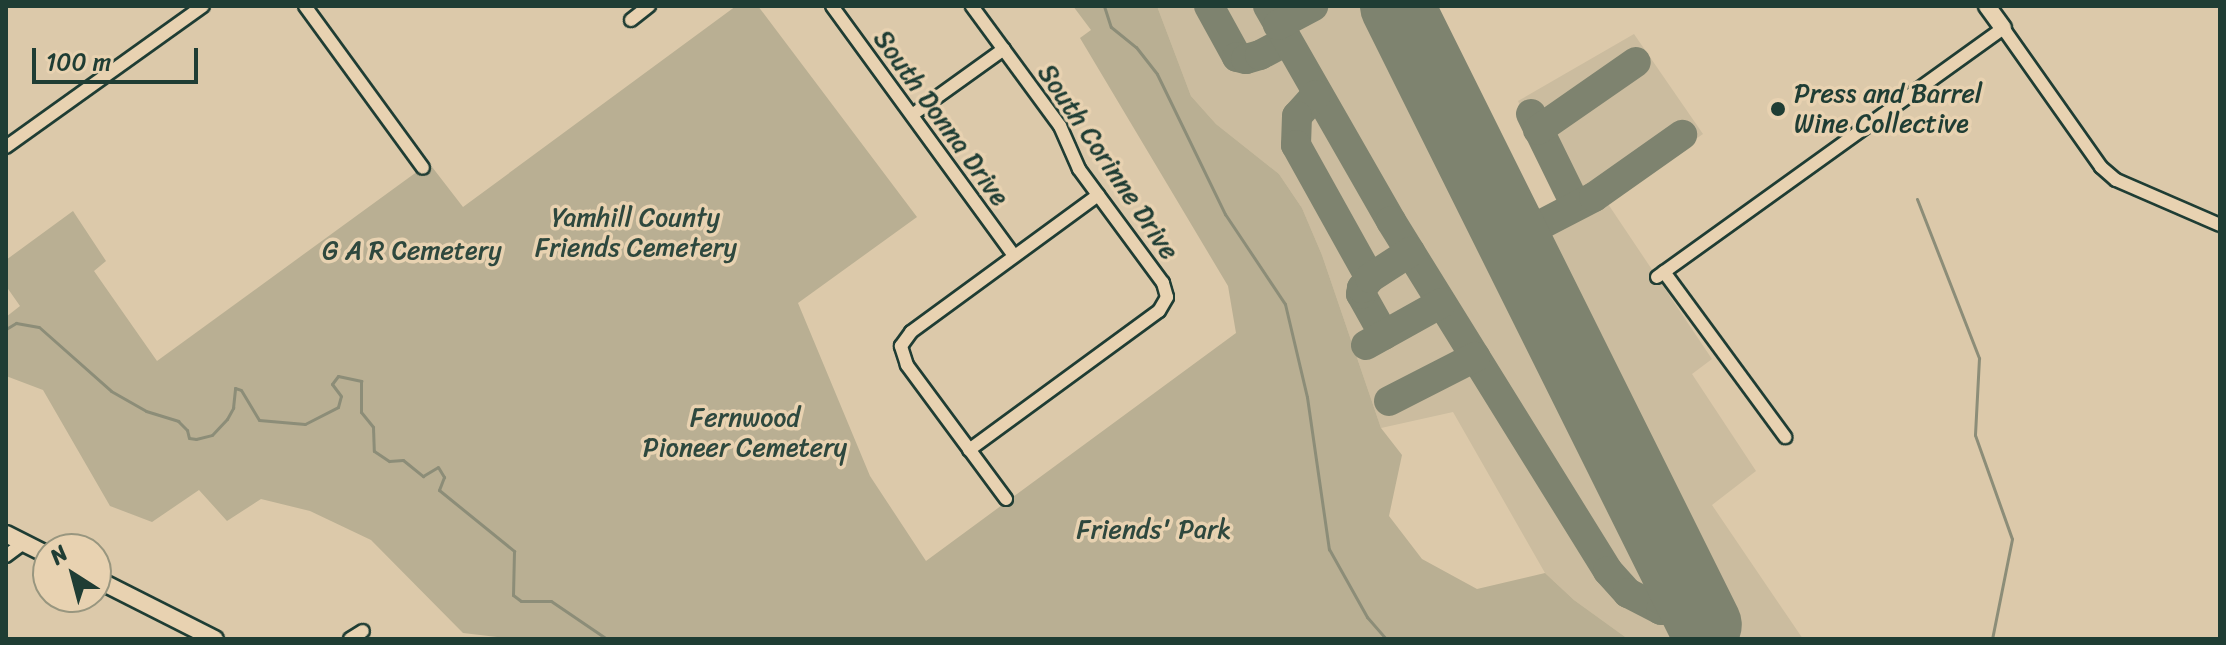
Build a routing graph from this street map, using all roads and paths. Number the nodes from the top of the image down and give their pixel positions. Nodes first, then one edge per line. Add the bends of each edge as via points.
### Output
1 (203, 6) edge
2 (305, 6) edge
3 (649, 6) edge
4 (832, 6) edge
5 (972, 6) edge
6 (1987, 6) edge
7 (631, 20) dead end
8 (2003, 28) junction
9 (1004, 49) junction
10 (912, 115) junction
11 (6, 147) edge
12 (423, 168) dead end
13 (1098, 195) junction
14 (2220, 225) edge
15 (1014, 256) junction
16 (1785, 437) dead end
17 (969, 450) junction
18 (1006, 499) dead end
19 (6, 534) edge
20 (23, 543) junction
21 (32, 547) edge
22 (6, 556) edge
23 (112, 587) edge
24 (363, 631) dead end
25 (215, 639) edge
26 (350, 639) edge

1 - 11 street
2 - 12 street
3 - 7 street
4 - 10 street, South Donna Drive
5 - 9 street, South Corinne Drive
6 - 8 main road
8 - 14 street via 2101,167 2116,180
8 - 16 street via 1661,275
9 - 10 street
9 - 13 street, South Corinne Drive via 1060,126 1079,169
10 - 15 street, South Donna Drive
13 - 15 street
13 - 17 street, South Corinne Drive via 1163,283 1165,304
15 - 17 street via 911,332 901,346 907,365
17 - 18 street
19 - 20 main road
20 - 21 main road
20 - 22 street
23 - 25 main road
24 - 26 street

